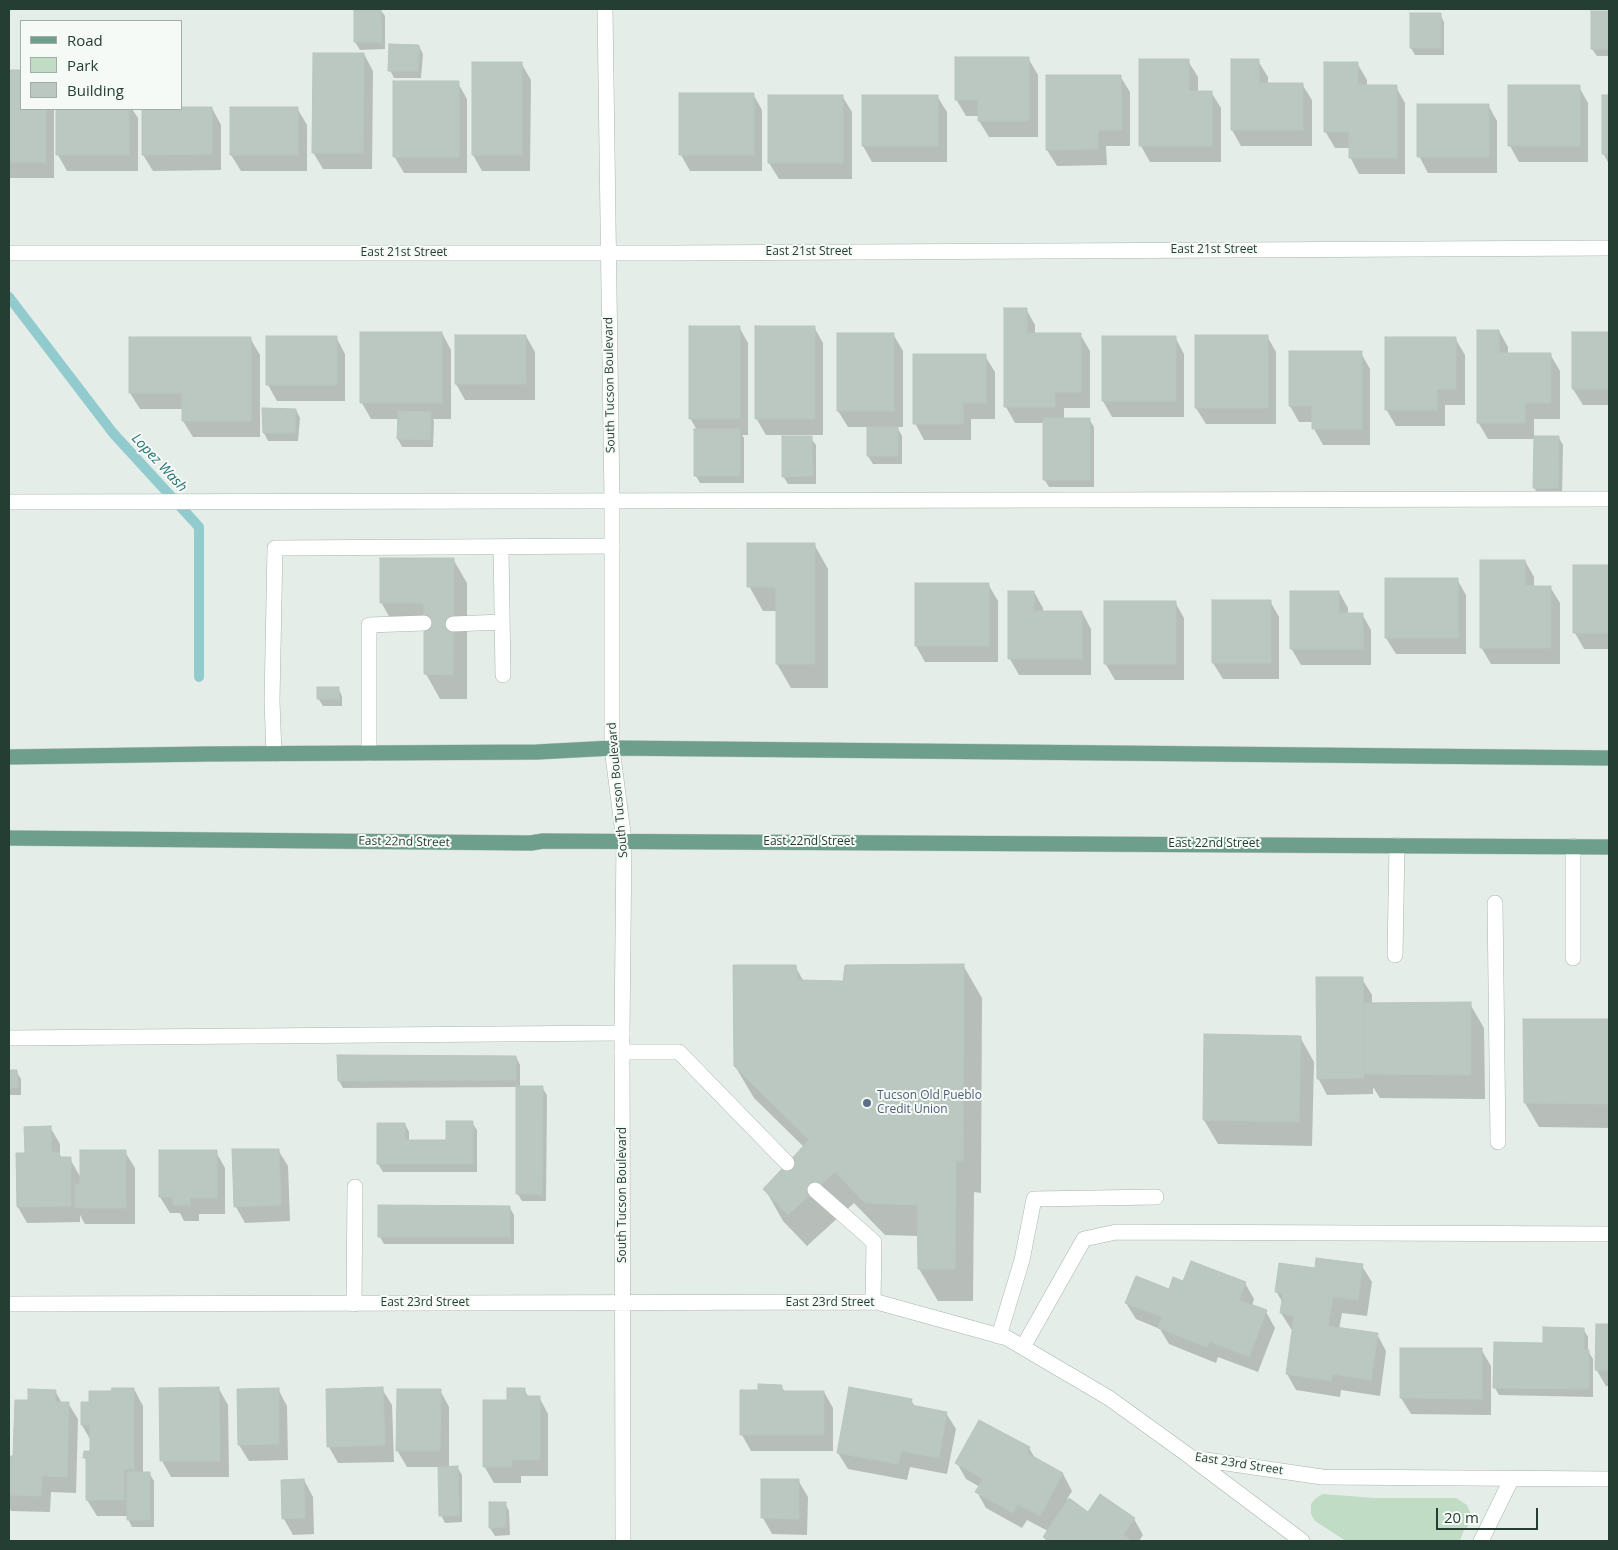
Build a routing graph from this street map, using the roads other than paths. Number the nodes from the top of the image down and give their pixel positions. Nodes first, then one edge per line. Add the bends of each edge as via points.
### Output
1 (605, 9) edge
2 (1609, 248) edge
3 (607, 253) junction
4 (9, 254) edge
5 (1609, 499) edge
6 (612, 501) junction
7 (9, 502) edge
8 (612, 546) junction
9 (501, 547) junction
10 (502, 622) junction
11 (424, 623) dead end
12 (453, 624) dead end
13 (503, 675) dead end
14 (612, 748) junction
15 (369, 753) junction
16 (274, 754) junction
17 (9, 757) edge
18 (1609, 758) edge
19 (9, 838) edge
20 (624, 841) junction
21 (1397, 845) junction
22 (1573, 846) junction
23 (1609, 847) edge
24 (1495, 903) dead end
25 (1395, 954) dead end
26 (1573, 958) dead end
27 (622, 1033) junction
28 (9, 1038) edge
29 (622, 1052) junction
30 (1498, 1142) dead end
31 (788, 1163) dead end
32 (355, 1188) dead end
33 (815, 1190) dead end
34 (1156, 1197) dead end
35 (1609, 1234) edge
36 (873, 1302) junction
37 (624, 1303) junction
38 (9, 1304) edge
39 (354, 1304) junction
40 (999, 1336) junction
41 (1023, 1347) junction
42 (1192, 1458) junction
43 (1609, 1479) edge
44 (1511, 1480) junction
45 (623, 1541) edge
46 (1302, 1541) edge
47 (1481, 1541) edge

1 - 3 street, South Tucson Boulevard
2 - 3 street, East 21st Street
3 - 4 street, East 21st Street
3 - 6 street, South Tucson Boulevard
5 - 6 street
6 - 7 street
6 - 8 street, South Tucson Boulevard
8 - 9 street
8 - 14 street, South Tucson Boulevard
9 - 10 street
9 - 16 street via 275,548
10 - 12 street
10 - 13 street
11 - 15 street via 369,625
14 - 15 main road
14 - 18 main road
14 - 20 street, South Tucson Boulevard
15 - 16 main road
16 - 17 main road
19 - 20 main road, East 22nd Street via 521,843
20 - 21 main road, East 22nd Street
20 - 27 street, South Tucson Boulevard
21 - 22 main road, East 22nd Street
21 - 25 street
22 - 23 main road, East 22nd Street
22 - 26 street
24 - 30 street
27 - 28 street
27 - 29 street, South Tucson Boulevard
29 - 31 street via 679,1052
29 - 37 street, South Tucson Boulevard
32 - 39 street
33 - 36 street via 874,1242
34 - 40 street via 1034,1199 1022,1260
35 - 41 street via 1116,1232 1084,1239
36 - 37 street, East 23rd Street
36 - 40 street, East 23rd Street
37 - 39 street, East 23rd Street
37 - 45 street, South Tucson Boulevard
38 - 39 street, East 23rd Street
40 - 41 street, East 23rd Street
41 - 42 street, East 23rd Street via 1110,1398
42 - 44 street, East 23rd Street via 1322,1477
42 - 46 street
43 - 44 street, East 23rd Street
44 - 47 street

